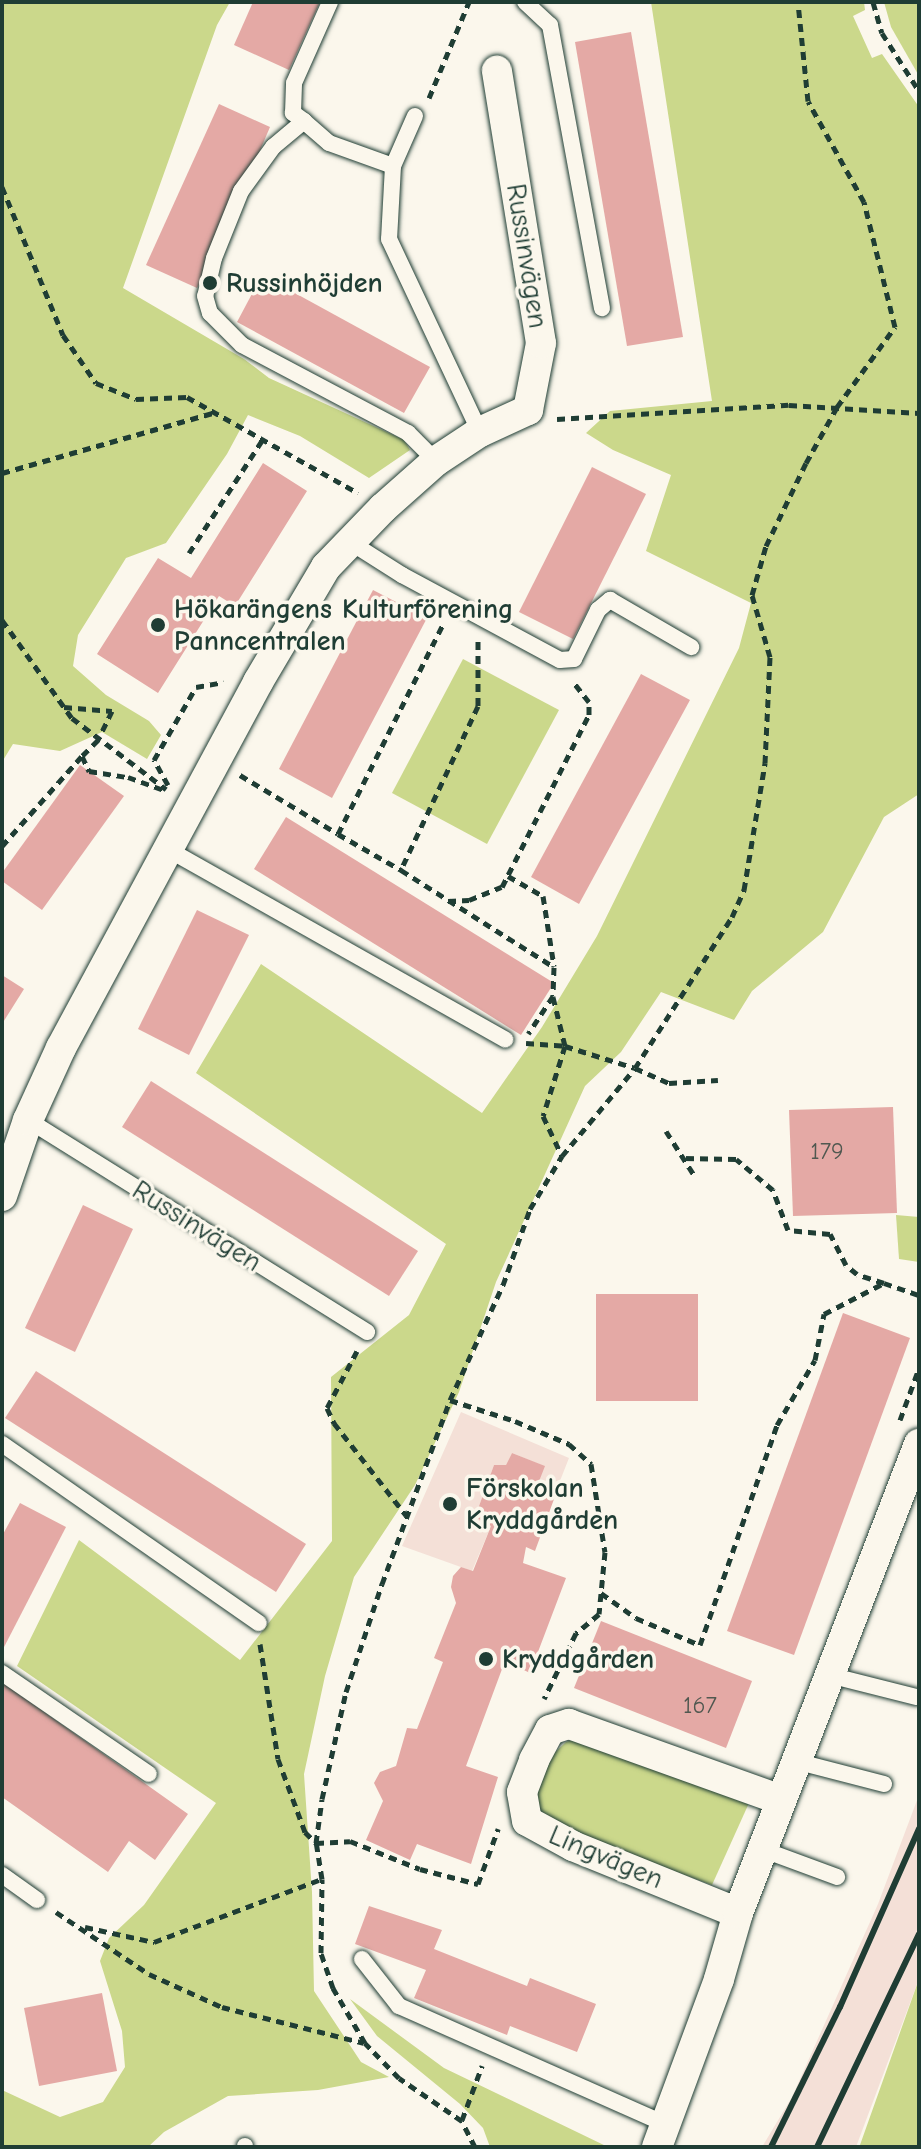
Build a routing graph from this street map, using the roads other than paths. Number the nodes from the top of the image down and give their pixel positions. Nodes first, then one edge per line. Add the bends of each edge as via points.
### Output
1 (330, 2) edge
2 (525, 2) edge
3 (497, 71) dead end
4 (415, 116) road end
5 (304, 121) junction
6 (393, 166) junction
7 (602, 308) dead end
8 (480, 432) junction
9 (436, 461) junction
10 (350, 542) junction
11 (691, 647) dead end
12 (169, 850) junction
13 (505, 1039) road end
14 (28, 1120) junction
15 (5, 1177) edge
16 (367, 1332) road end
17 (2, 1444) edge
18 (919, 1444) edge
19 (259, 1623) road end
20 (2, 1673) edge
21 (829, 1675) junction
22 (916, 1697) dead end
23 (795, 1761) junction
24 (149, 1774) dead end
25 (884, 1784) dead end
26 (781, 1800) junction
27 (764, 1850) junction
28 (2, 1875) edge
29 (837, 1877) dead end
30 (37, 1900) road end
31 (738, 1913) junction
32 (362, 1959) dead end
33 (660, 2135) edge

1 - 5 lane via 294,83 293,113
2 - 7 lane via 550,25
3 - 8 street, Russinvägen via 541,343 528,410
4 - 6 lane
5 - 6 lane via 329,143
5 - 9 lane via 273,147 241,191 214,258 205,296 210,313 242,345 408,433
6 - 8 lane via 389,239
8 - 9 street
9 - 10 street
10 - 11 lane via 560,660 574,659 598,610 610,600
10 - 12 street via 326,567 258,682
12 - 13 lane
12 - 14 street via 61,1048
14 - 15 street
14 - 16 lane, Russinvägen
17 - 19 lane
18 - 21 street
20 - 24 lane
21 - 22 lane
21 - 23 street
23 - 25 lane
23 - 26 street
26 - 27 street
26 - 31 street, Lingvägen via 569,1724 550,1730 534,1760 522,1792 527,1821 573,1846
27 - 29 lane
27 - 31 street
28 - 30 lane
31 - 33 street
32 - 33 lane via 399,2006 490,2046

